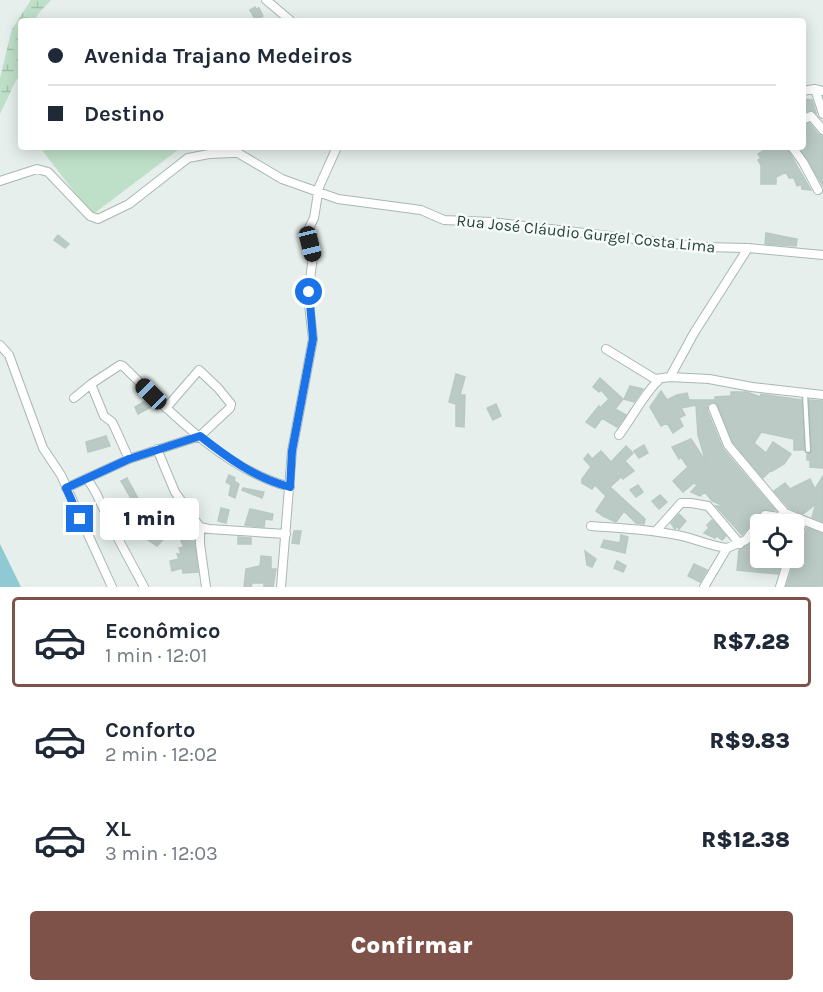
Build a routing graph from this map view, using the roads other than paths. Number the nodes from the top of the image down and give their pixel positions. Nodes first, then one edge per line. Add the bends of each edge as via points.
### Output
1 (267, 0) edge
2 (288, 18) edge
3 (819, 90) edge
4 (823, 114) edge
5 (806, 118) edge
6 (823, 130) edge
7 (336, 150) edge
8 (794, 150) edge
9 (0, 181) edge
10 (818, 190) dead end
11 (317, 193) junction
12 (748, 248) junction
13 (823, 255) edge
14 (0, 345) edge
15 (606, 350) dead end
16 (670, 377) junction
17 (659, 380) junction
18 (91, 384) junction
19 (805, 393) junction
20 (823, 394) edge
21 (74, 398) dead end
22 (166, 408) junction
23 (713, 408) dead end
24 (619, 435) dead end
25 (200, 436) junction
26 (157, 449) junction
27 (808, 450) dead end
28 (129, 459) junction
29 (87, 478) junction
30 (290, 487) junction
31 (66, 488) junction
32 (183, 502) junction
33 (785, 513) joint
34 (804, 520) edge
35 (591, 526) dead end
36 (200, 527) junction
37 (823, 528) edge
38 (656, 531) junction
39 (115, 533) junction
40 (286, 534) junction
41 (740, 544) junction
42 (727, 548) junction
43 (786, 568) edge
44 (112, 587) edge
45 (144, 587) edge
46 (206, 587) edge
47 (281, 587) edge
48 (704, 587) edge
49 (780, 587) edge

1 - 2 street
3 - 4 street
5 - 6 street via 811,116
7 - 11 street
8 - 10 street
9 - 11 street, Rua José Cláudio Gurgel Costa Lima via 43,170 90,216 98,219 129,204 183,161 208,154 238,153 282,179
11 - 12 street, Rua José Cláudio Gurgel Costa Lima via 344,201 422,210 444,220 704,247
11 - 30 street via 314,218 307,232 313,256 308,302 313,339 292,451
12 - 13 street, Rua José Cláudio Gurgel Costa Lima
12 - 16 street
14 - 31 street via 9,355 43,447
15 - 17 street
16 - 17 street
16 - 19 street
17 - 24 street
18 - 21 street
18 - 22 street via 120,365
18 - 28 street
19 - 20 street
19 - 27 lane
22 - 25 street
22 - 25 street via 201,371 231,406
23 - 33 street via 728,445
25 - 26 street
25 - 30 street via 259,477
26 - 28 street
26 - 32 street
28 - 29 street
29 - 31 street
29 - 39 street
30 - 40 street
31 - 44 street
32 - 36 street
32 - 39 street
33 - 41 street via 779,517 765,515
34 - 37 street
35 - 38 street
36 - 40 street
36 - 46 street
38 - 41 street via 681,503 694,503 708,506
38 - 42 street
39 - 45 street
40 - 47 street
41 - 42 street
42 - 48 street
43 - 49 street

